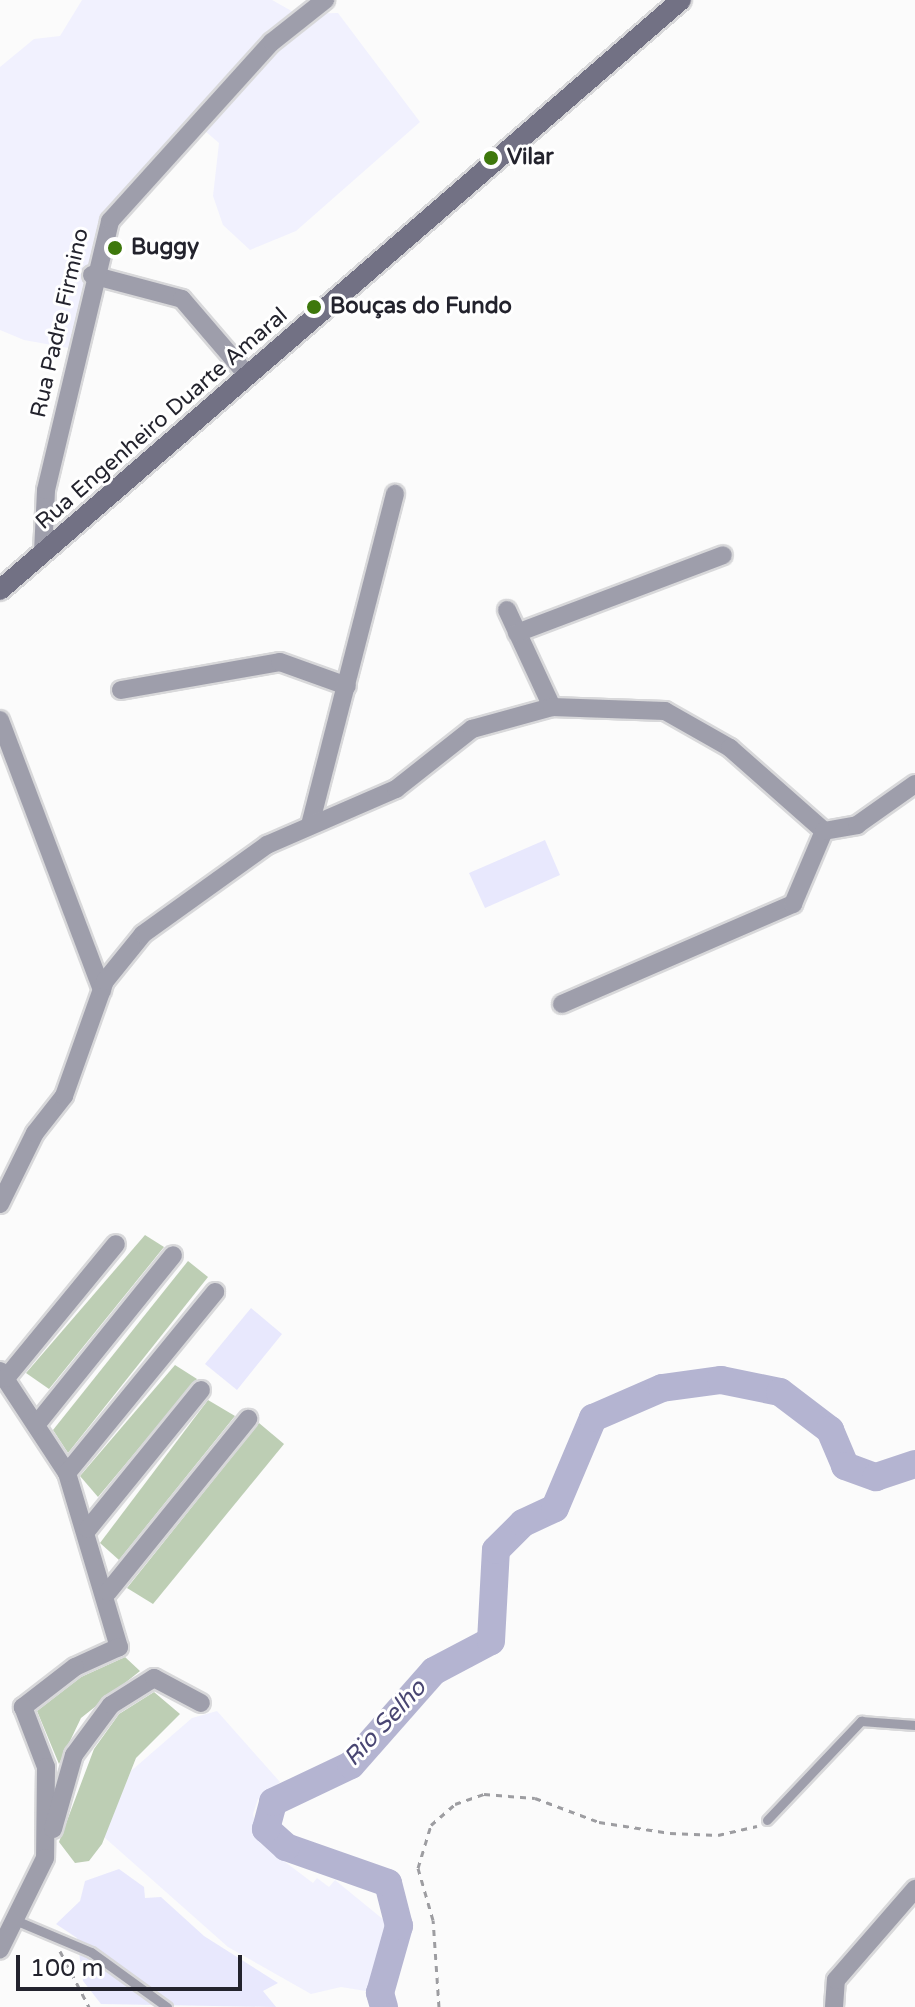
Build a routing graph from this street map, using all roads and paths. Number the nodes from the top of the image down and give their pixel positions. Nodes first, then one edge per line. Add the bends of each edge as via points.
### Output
1 (325, 0) edge
2 (681, 0) edge
3 (92, 275) junction
4 (248, 376) junction
5 (395, 494) dead end
6 (43, 552) junction
7 (723, 555) dead end
8 (0, 590) edge
9 (507, 610) dead end
10 (517, 633) junction
11 (347, 686) junction
12 (121, 690) dead end
13 (552, 707) junction
14 (0, 720) edge
15 (915, 784) edge
16 (310, 825) junction
17 (824, 831) junction
18 (102, 990) junction
19 (562, 1004) dead end
20 (0, 1204) edge
21 (116, 1244) dead end
22 (173, 1255) dead end
23 (215, 1292) dead end
24 (3, 1374) edge
25 (201, 1390) dead end
26 (248, 1419) dead end
27 (36, 1425) junction
28 (67, 1473) junction
29 (88, 1529) junction
30 (108, 1592) junction
31 (201, 1703) dead end
32 (915, 1725) edge
33 (767, 1820) joint
34 (45, 1858) junction
35 (915, 1889) edge
36 (14, 1920) junction
37 (55, 1936) junction
38 (0, 1949) edge
39 (89, 2007) edge
40 (167, 2007) edge
41 (439, 2007) edge
42 (834, 2007) edge

1 - 3 street, Rua Padre Firmino via 272,42 151,169 110,221
2 - 4 main road, Rua Engenheiro Duarte Amaral
3 - 4 street via 182,299
3 - 6 street, Rua Padre Firmino via 46,490
4 - 6 main road, Rua Engenheiro Duarte Amaral
5 - 11 street
6 - 8 main road, Rua Engenheiro Duarte Amaral
7 - 10 street
9 - 10 street
10 - 13 street
11 - 12 street via 318,670 280,662
11 - 16 street
13 - 16 street via 472,729 379,799
13 - 17 street via 665,711 730,748
14 - 18 street
15 - 17 street via 857,825
16 - 18 street via 200,886 143,934
17 - 19 street via 793,904
18 - 20 street via 64,1096 35,1133
21 - 24 street
22 - 27 street
23 - 28 street
24 - 27 street
25 - 29 street
26 - 30 street
27 - 28 street
28 - 29 street
29 - 30 street
30 - 34 street via 119,1647 75,1667 23,1707 46,1767
31 - 34 street via 154,1678 111,1705 74,1755
32 - 33 lane via 861,1721
33 - 41 path via 749,1831 686,1834 599,1822 535,1798 484,1794 455,1804 431,1825 418,1868 433,1920
34 - 36 street
35 - 42 street via 836,1980
36 - 37 lane
36 - 38 street
37 - 39 path via 71,1983
37 - 40 lane

